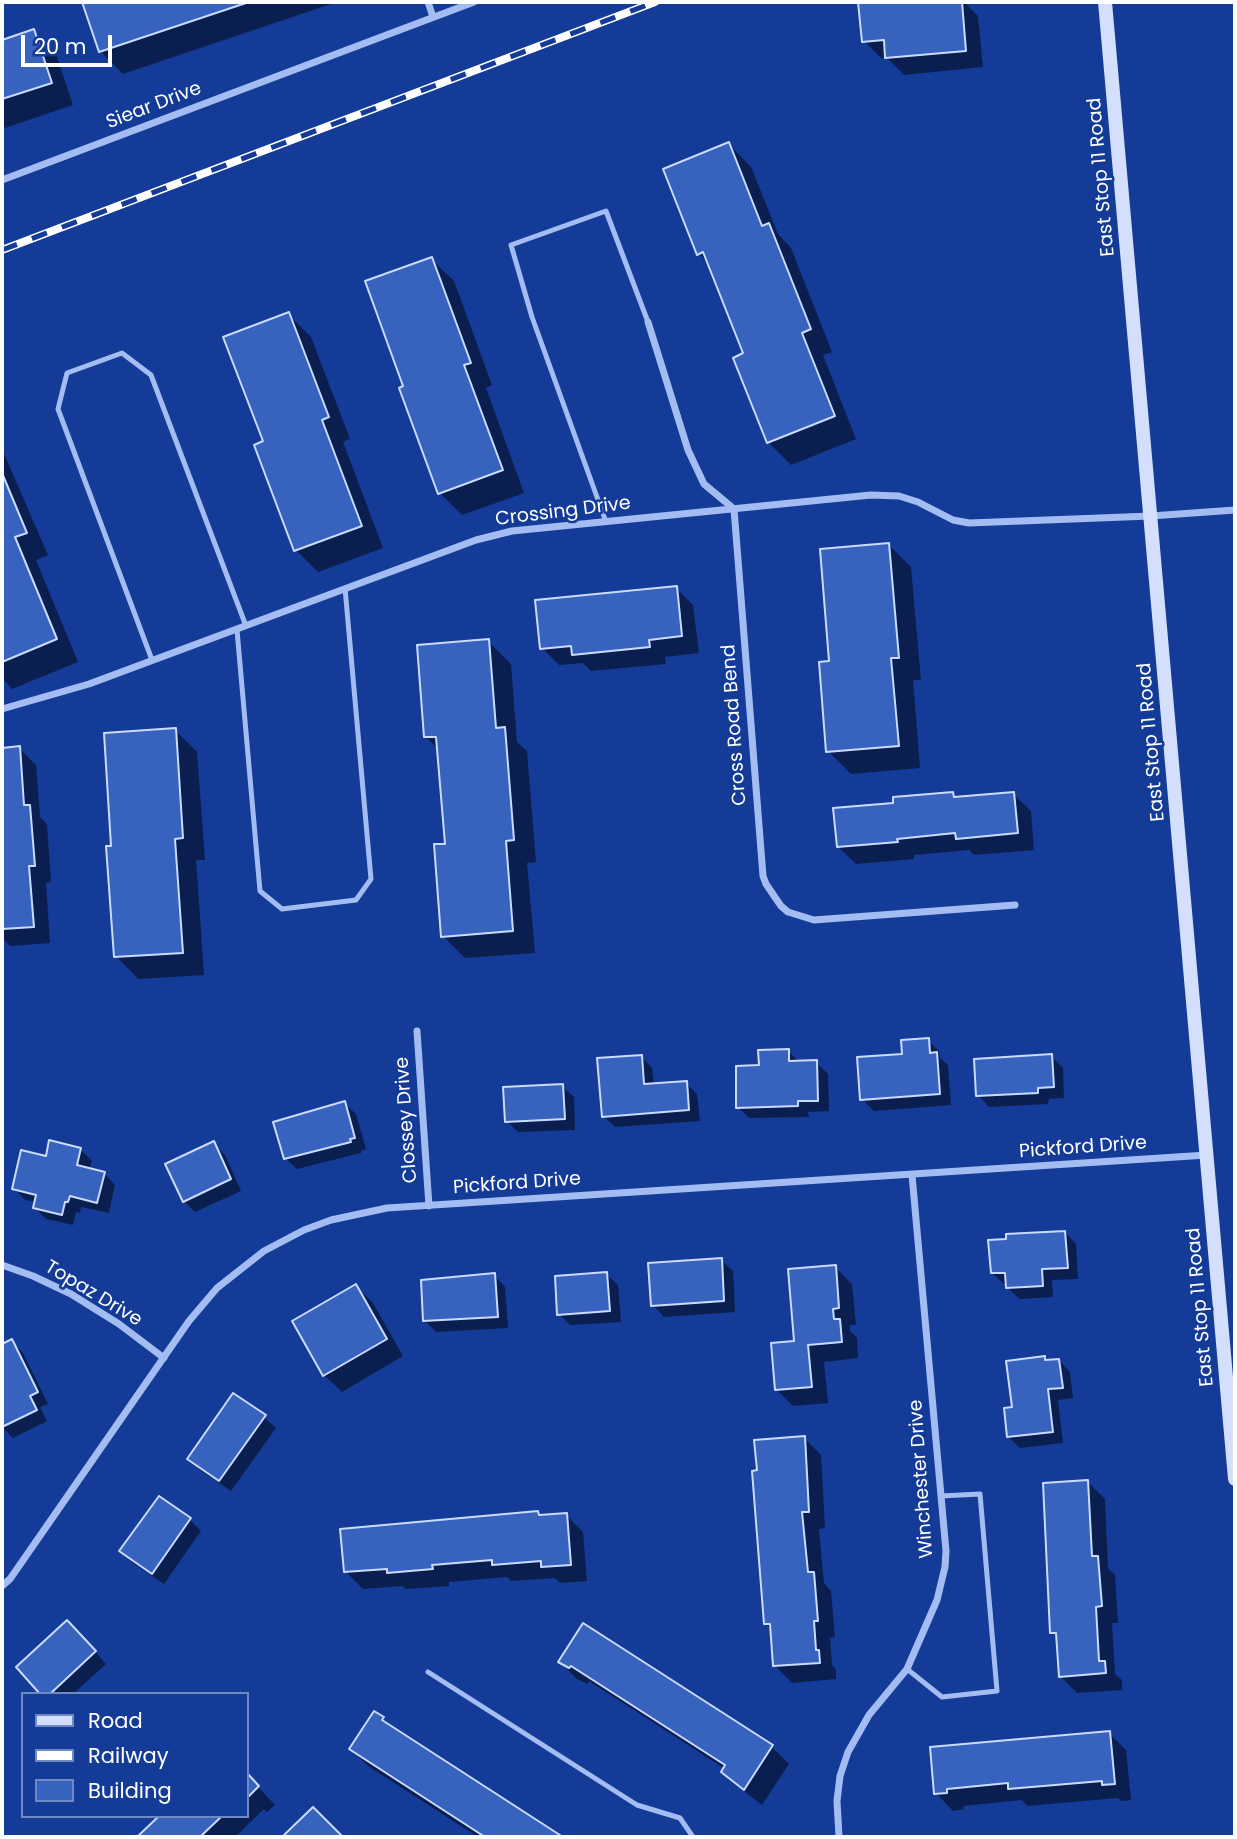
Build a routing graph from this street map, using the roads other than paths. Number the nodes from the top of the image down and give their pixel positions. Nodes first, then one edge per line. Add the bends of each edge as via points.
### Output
1 (428, 2) edge
2 (474, 2) edge
3 (1105, 2) edge
4 (433, 17) junction
5 (2, 180) edge
6 (648, 322) joint
7 (734, 509) junction
8 (1235, 510) edge
9 (1151, 516) junction
10 (606, 523) junction
11 (345, 588) junction
12 (246, 626) junction
13 (237, 630) junction
14 (152, 660) junction
15 (2, 709) edge
16 (1015, 905) dead end
17 (417, 1031) dead end
18 (1208, 1155) junction
19 (912, 1175) junction
20 (429, 1206) junction
21 (2, 1265) edge
22 (164, 1358) junction
23 (1235, 1479) edge
24 (941, 1496) junction
25 (2, 1586) edge
26 (907, 1669) junction
27 (428, 1672) dead end
28 (693, 1837) edge
29 (839, 1837) edge

1 - 4 street
2 - 4 street, Siear Drive
3 - 9 main road, East Stop 11 Road
4 - 5 street, Siear Drive
6 - 7 street via 688,450 704,484
6 - 10 lane via 606,211 511,245
7 - 9 street, Crossing Drive via 885,495 918,502 963,523
7 - 10 street, Crossing Drive
7 - 16 street, Cross Road Bend via 763,876 776,900 788,912 814,920
8 - 9 street, Crossing Drive
9 - 18 main road, East Stop 11 Road
10 - 11 street, Crossing Drive via 492,535
11 - 12 street, Crossing Drive
11 - 13 lane via 371,879 356,900 282,909 260,891
12 - 13 street, Crossing Drive
12 - 14 lane via 151,375 122,353 66,373 58,409
13 - 14 street, Crossing Drive
14 - 15 street, Crossing Drive
17 - 20 street, Clossey Drive
18 - 19 street, Pickford Drive
18 - 23 main road, East Stop 11 Road
19 - 20 street, Pickford Drive
19 - 24 street, Winchester Drive
20 - 22 street, Pickford Drive via 344,1216 264,1251 217,1288
21 - 22 street, Topaz Drive via 71,1294
22 - 25 street, Pickford Drive
24 - 26 street, Winchester Drive via 945,1567 937,1601
24 - 26 lane via 981,1494 997,1692 942,1697
26 - 29 street, Winchester Drive via 869,1716 848,1752 837,1801
27 - 28 lane via 636,1805 680,1818

